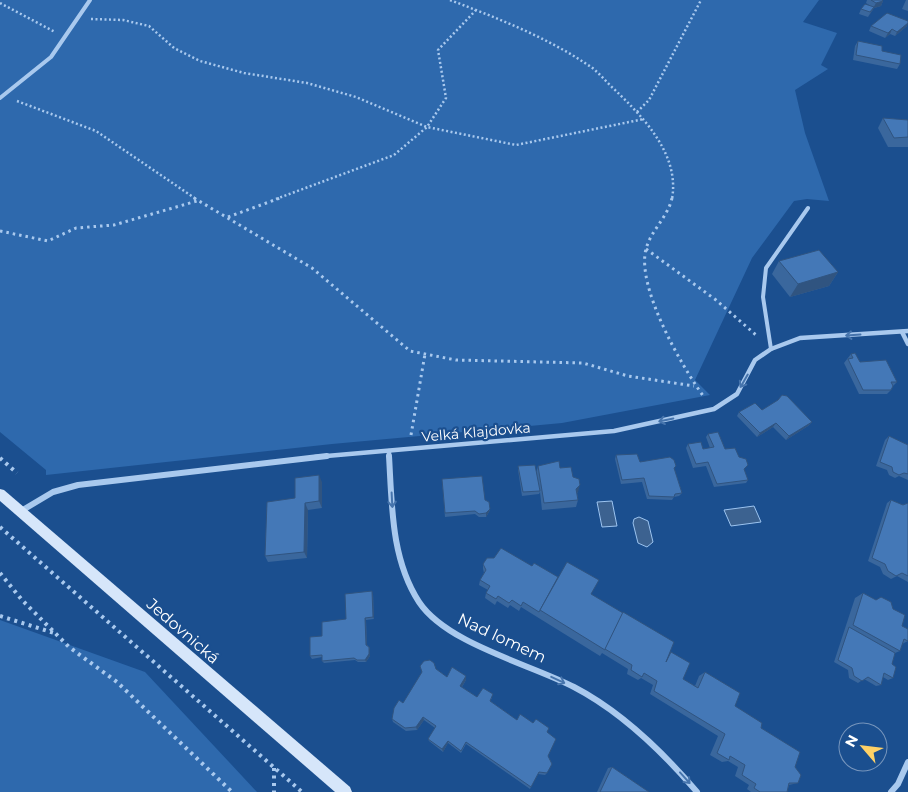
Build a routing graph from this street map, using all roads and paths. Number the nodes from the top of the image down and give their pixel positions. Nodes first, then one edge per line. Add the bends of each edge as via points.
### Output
1 (90, 0) edge
2 (450, 0) edge
3 (701, 0) edge
4 (456, 1) edge
5 (0, 3) edge
6 (476, 10) junction
7 (76, 19) junction
8 (63, 39) junction
9 (2, 97) edge
10 (637, 112) junction
11 (644, 119) junction
12 (426, 127) junction
13 (198, 200) junction
14 (808, 208) dead end
15 (227, 217) junction
16 (0, 231) edge
17 (646, 249) junction
18 (908, 331) edge
19 (902, 332) junction
20 (908, 344) edge
21 (771, 349) junction
22 (425, 354) junction
23 (694, 386) junction
24 (714, 409) junction
25 (409, 450) junction
26 (389, 451) junction
27 (0, 458) edge
28 (17, 473) dead end
29 (0, 494) edge
30 (21, 512) junction
31 (0, 528) edge
32 (0, 573) edge
33 (0, 616) edge
34 (57, 634) junction
35 (908, 762) edge
36 (274, 767) junction
37 (232, 792) edge
38 (274, 792) edge
39 (302, 792) edge
40 (346, 792) edge
41 (697, 792) edge
42 (891, 792) edge

1 - 7 street
2 - 4 path
3 - 10 path via 649,100
4 - 6 path
5 - 8 path via 48,27
6 - 10 path via 516,26 592,67
6 - 12 path via 438,50 446,98
7 - 8 street
7 - 12 path via 123,20 149,26 174,48 200,61 307,83 356,97
8 - 9 street via 51,57
9 - 13 path via 96,131
10 - 11 path
11 - 12 path via 516,145
11 - 17 path via 665,151 673,181 669,212
12 - 15 path via 394,155
13 - 15 path
13 - 16 path via 114,225 76,228 48,241
14 - 21 lane via 766,269
15 - 22 path via 312,268 410,351
17 - 21 path via 716,300
17 - 23 path via 644,268 658,312
18 - 19 street, Velká Klajdovka
19 - 20 street
19 -> 21 street, Velká Klajdovka via 800,338
21 -> 24 street, Velká Klajdovka via 755,360 737,394
22 - 23 path via 456,360 582,363 628,376
22 - 25 path
23 - 24 path
24 -> 25 street, Velká Klajdovka via 614,431
25 - 26 street, Velká Klajdovka
26 - 30 street, Velká Klajdovka via 78,485 53,492
26 -> 41 street, Nad lomem via 397,550 419,602 438,623 608,707 660,750
27 - 28 path
29 - 30 main road, Jedovnická
30 - 40 main road, Jedovnická
31 - 36 path
32 - 34 path
33 - 34 path
34 - 37 path via 68,647 117,682
35 - 42 street
36 - 38 path
36 - 39 path

